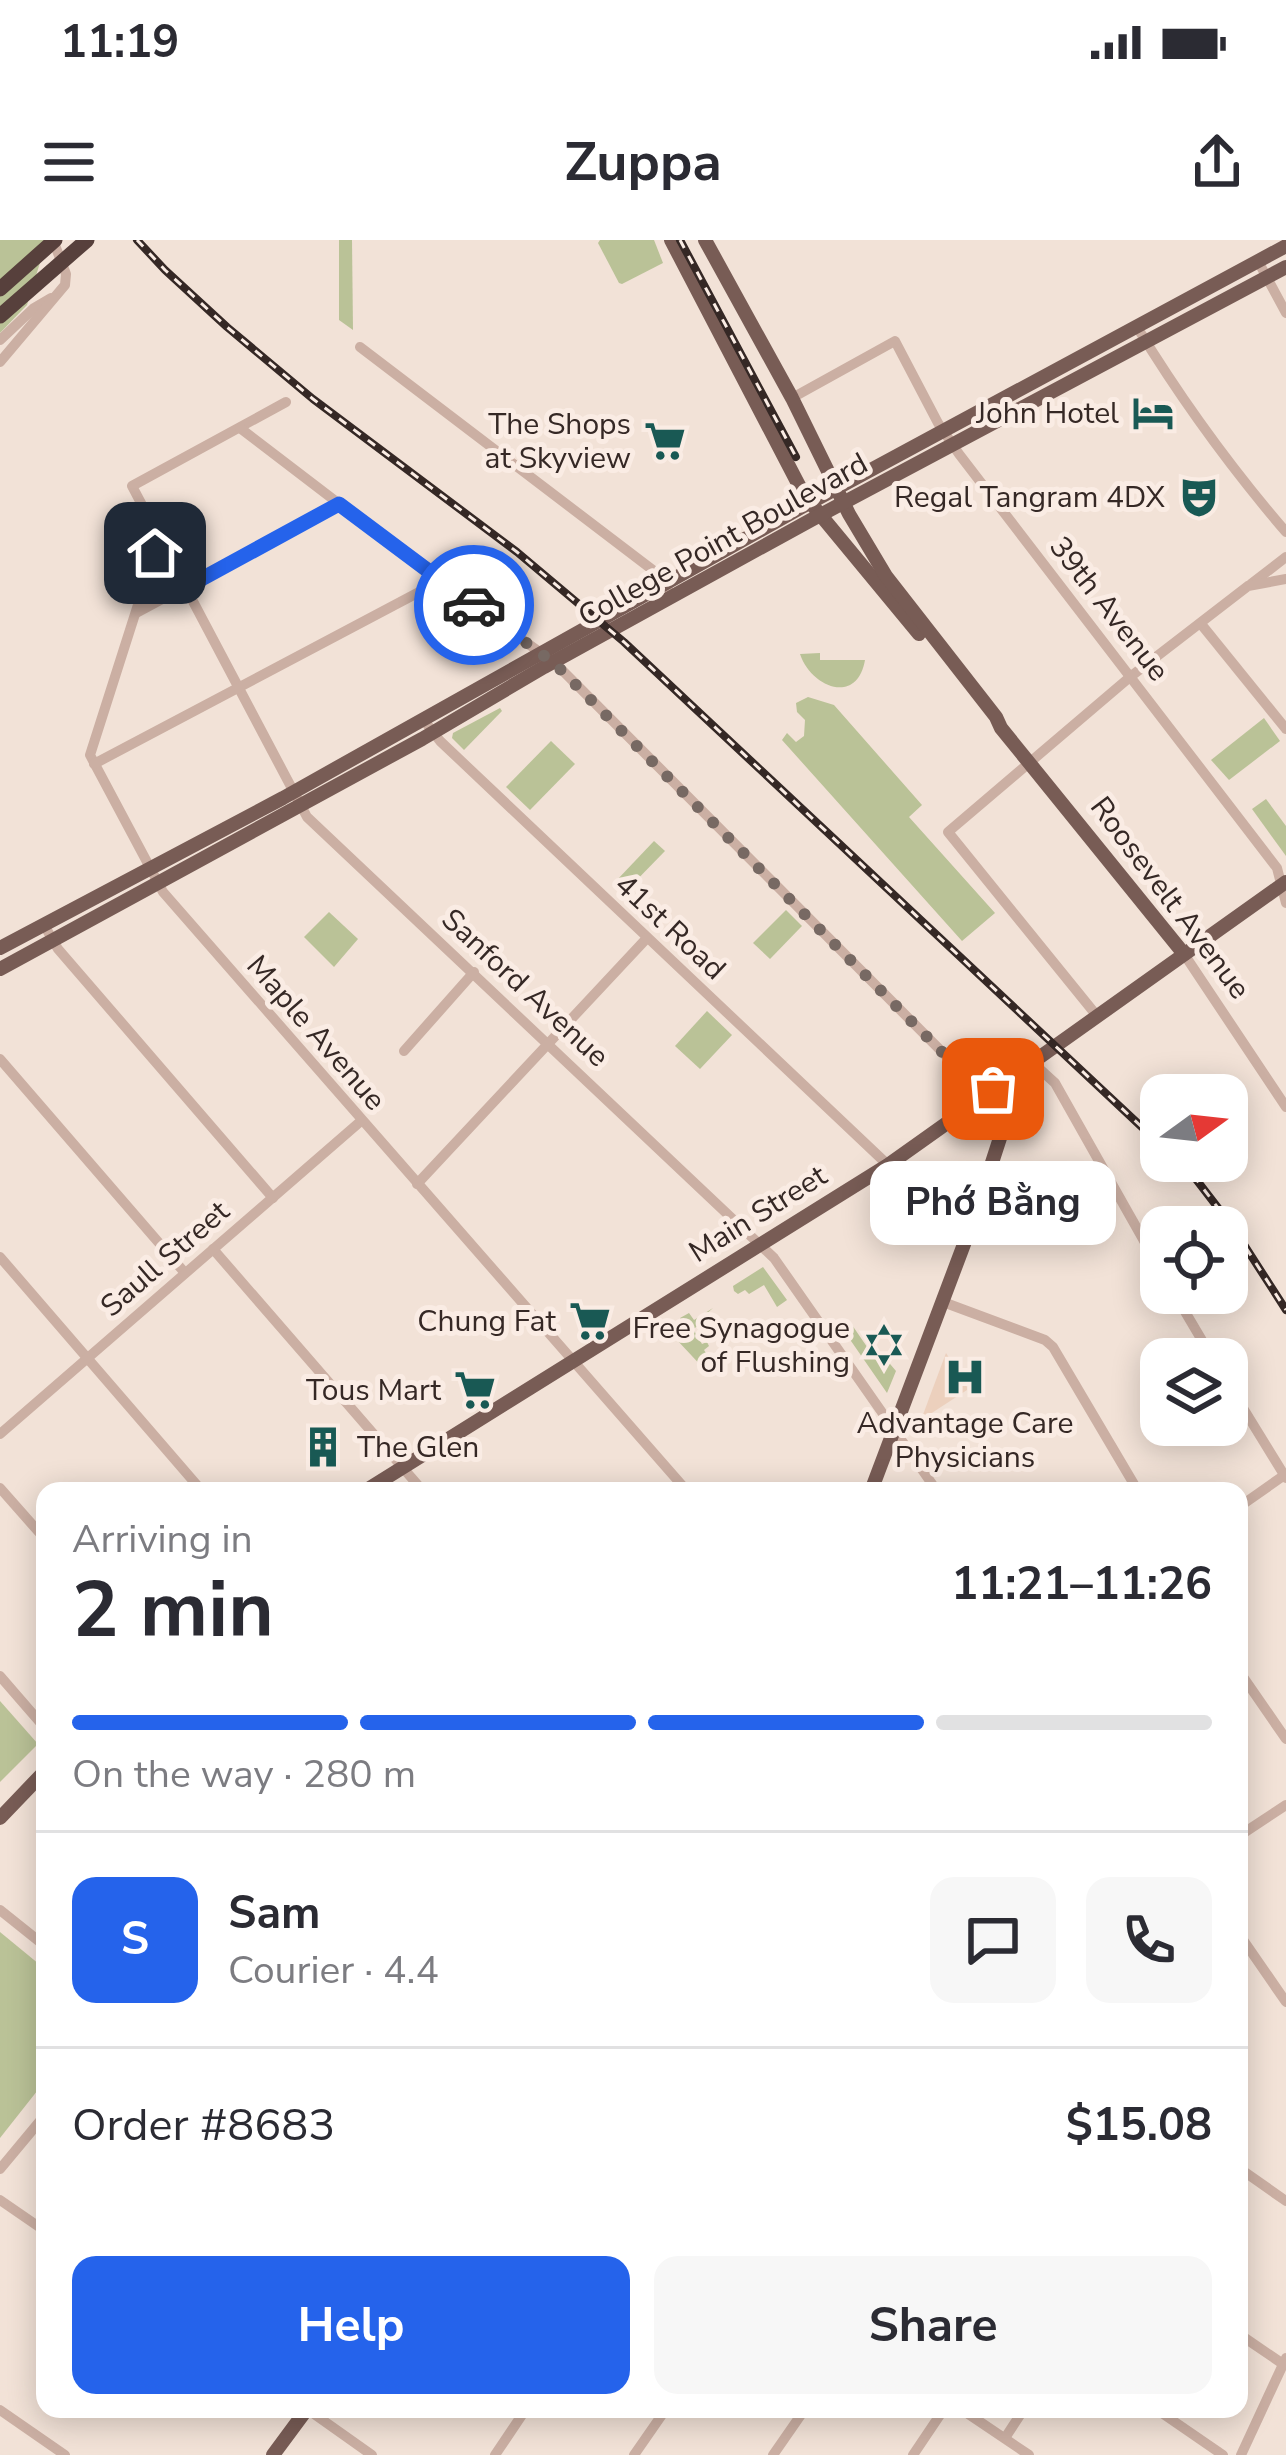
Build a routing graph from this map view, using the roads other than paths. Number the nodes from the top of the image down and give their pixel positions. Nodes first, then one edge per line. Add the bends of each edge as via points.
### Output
1 (54, 240) edge
2 (87, 240) edge
3 (671, 240) edge
4 (705, 240) edge
5 (1286, 246) edge
6 (1258, 261) junction
7 (1286, 267) edge
8 (1266, 278) junction
9 (62, 289) junction
10 (0, 290) edge
11 (1286, 313) edge
12 (0, 316) edge
13 (1137, 327) junction
14 (0, 340) edge
15 (1146, 342) junction
16 (360, 347) dead end
17 (0, 362) edge
18 (792, 398) junction
19 (286, 402) dead end
20 (240, 428) junction
21 (944, 431) junction
22 (953, 446) junction
23 (837, 489) junction
24 (339, 504) junction
25 (844, 504) junction
26 (815, 509) junction
27 (1286, 532) edge
28 (159, 538) junction
29 (1286, 557) edge
30 (1286, 579) edge
31 (440, 580) junction
32 (1248, 586) junction
33 (185, 588) junction
34 (669, 590) junction
35 (135, 614) junction
36 (1201, 624) junction
37 (540, 653) junction
38 (554, 663) junction
39 (1130, 677) junction
40 (239, 688) junction
41 (423, 719) junction
42 (1001, 728) junction
43 (1286, 729) edge
44 (433, 732) junction
45 (1029, 761) junction
46 (94, 764) junction
47 (297, 799) junction
48 (149, 869) junction
49 (1284, 883) edge
50 (158, 885) junction
51 (1286, 903) edge
52 (44, 925) junction
53 (647, 938) junction
54 (53, 941) junction
55 (0, 948) edge
56 (1184, 954) junction
57 (0, 969) edge
58 (474, 972) junction
59 (1097, 1016) junction
60 (548, 1042) junction
61 (404, 1051) dead end
62 (0, 1059) edge
63 (1032, 1062) junction
64 (985, 1095) junction
65 (1286, 1107) edge
66 (361, 1121) junction
67 (888, 1165) junction
68 (417, 1184) junction
69 (273, 1198) junction
70 (1140, 1234) edge
71 (761, 1244) junction
72 (213, 1249) junction
73 (0, 1257) edge
74 (185, 1273) junction
75 (943, 1302) junction
76 (86, 1358) junction
77 (572, 1362) junction
78 (1248, 1416) edge
79 (895, 1432) junction
80 (0, 1434) edge
81 (402, 1468) junction
82 (1285, 1476) edge
83 (194, 1482) edge
84 (379, 1482) edge
85 (415, 1482) edge
86 (679, 1482) edge
87 (876, 1482) edge
88 (931, 1482) edge
89 (1133, 1482) edge
90 (0, 1488) edge
91 (1248, 1501) edge
92 (36, 1529) edge
93 (0, 1676) edge
94 (1248, 1684) edge
95 (36, 1718) edge
96 (1286, 1739) edge
97 (36, 1780) edge
98 (1286, 1805) edge
99 (0, 1818) edge
100 (1248, 1830) edge
101 (0, 1910) edge
102 (36, 1938) edge
103 (1248, 1947) edge
104 (1286, 2002) edge
105 (36, 2126) edge
106 (0, 2169) edge
107 (1248, 2174) edge
108 (0, 2200) edge
109 (1286, 2200) edge
110 (36, 2225) edge
111 (1248, 2339) edge
112 (1285, 2361) edge
113 (0, 2410) edge
114 (300, 2418) edge
115 (320, 2418) edge
116 (520, 2418) edge
117 (660, 2418) edge
118 (799, 2418) edge
119 (938, 2418) edge
120 (975, 2418) edge
121 (1018, 2418) edge
122 (1169, 2418) edge
123 (1005, 2438) junction
124 (65, 2455) edge
125 (273, 2455) edge
126 (372, 2455) edge
127 (495, 2455) edge
128 (634, 2455) edge
129 (773, 2455) edge
130 (913, 2455) edge
131 (1029, 2455) edge
132 (1223, 2455) edge
133 (1240, 2455) edge

1 - 9 street via 66,274
1 - 10 highway, bridge
2 - 12 highway, bridge
3 - 26 main road, Roosevelt Avenue
4 - 18 main road, Roosevelt Avenue
5 - 6 main road, College Point Boulevard
6 - 8 street
6 - 13 main road, College Point Boulevard
7 - 8 main road, College Point Boulevard
8 - 11 street
8 - 15 main road, College Point Boulevard
9 - 14 street
9 - 17 street
13 - 15 street
13 - 21 main road, College Point Boulevard
15 - 22 main road, College Point Boulevard
15 - 27 street
16 - 34 street
18 - 21 street, 39th Avenue via 896,341
18 - 23 main road, Roosevelt Avenue
19 - 20 street
20 - 24 street
20 - 28 street, Sanford Avenue via 132,487
21 - 22 street, 39th Avenue
21 - 23 main road, College Point Boulevard
22 - 25 main road, College Point Boulevard
22 - 39 street, 39th Avenue
23 - 25 main road, Roosevelt Avenue
23 - 26 main road, College Point Boulevard
24 - 31 street
24 - 33 street
25 - 26 main road, College Point Boulevard
25 - 42 main road, Roosevelt Avenue via 886,576
26 - 34 main road, College Point Boulevard
26 - 42 main road, Roosevelt Avenue
28 - 33 street, Sanford Avenue
28 - 35 street
29 - 32 street
30 - 32 street
31 - 37 street
31 - 40 street
32 - 36 street
33 - 35 street
33 - 40 street, Sanford Avenue
34 - 37 main road, College Point Boulevard
34 - 38 main road, College Point Boulevard
35 - 46 street via 90,755
36 - 39 street
36 - 43 street
37 - 38 street
37 - 41 main road, College Point Boulevard
38 - 44 main road, College Point Boulevard
38 - 64 street
39 - 45 street
39 - 49 street, 39th Avenue
40 - 46 street
40 - 47 street, Sanford Avenue
41 - 44 street, 41st Road
41 - 47 main road, College Point Boulevard
42 - 45 main road, Roosevelt Avenue
44 - 47 main road, College Point Boulevard
44 - 53 street, 41st Road
45 - 56 main road, Roosevelt Avenue
45 - 59 street via 948,832
46 - 48 street, Maple Avenue
47 - 48 main road, College Point Boulevard
47 - 50 main road, College Point Boulevard
47 - 58 street, Sanford Avenue
48 - 50 street, Maple Avenue
48 - 52 main road, College Point Boulevard
49 - 51 street, 39th Avenue
49 - 56 main road, Main Street
50 - 54 main road, College Point Boulevard
50 - 66 street, Maple Avenue
52 - 54 street
52 - 55 main road, College Point Boulevard
53 - 60 street
53 - 67 street, 41st Road
54 - 57 main road, College Point Boulevard
54 - 69 street
56 - 59 main road, Main Street
56 - 65 street, Roosevelt Avenue
58 - 60 street, Sanford Avenue
58 - 61 street
59 - 63 main road, Main Street
60 - 68 street
60 - 71 street, Sanford Avenue
62 - 74 street
63 - 64 main road, Main Street
63 - 70 street via 1055,1083
63 - 75 main road
64 - 67 main road, Main Street
66 - 68 street, Maple Avenue
66 - 69 street, Saull Street
67 - 71 main road, Main Street
68 - 77 street, Maple Avenue
69 - 72 street, Saull Street
71 - 77 main road, Main Street
71 - 79 street, Sanford Avenue
72 - 74 street, Saull Street
72 - 81 street
73 - 76 street
74 - 76 street, Saull Street
75 - 79 main road
75 - 89 street via 1053,1347
76 - 80 street, Saull Street
76 - 83 street
77 - 81 main road, Main Street
77 - 86 street, Maple Avenue
78 - 82 street
79 - 87 main road
79 - 88 street, Sanford Avenue
81 - 84 main road, Main Street
81 - 85 street
82 - 91 street
90 - 92 street
93 - 95 street
94 - 96 street
97 - 99 main road
98 - 100 street
101 - 102 street
103 - 104 street
105 - 106 street
107 - 109 street
108 - 110 street
111 - 112 street
112 - 133 street
113 - 124 street
114 - 125 main road
115 - 126 street
116 - 127 street
117 - 128 street
118 - 129 street
119 - 130 street
120 - 123 street
121 - 123 street
122 - 132 street
123 - 131 street

